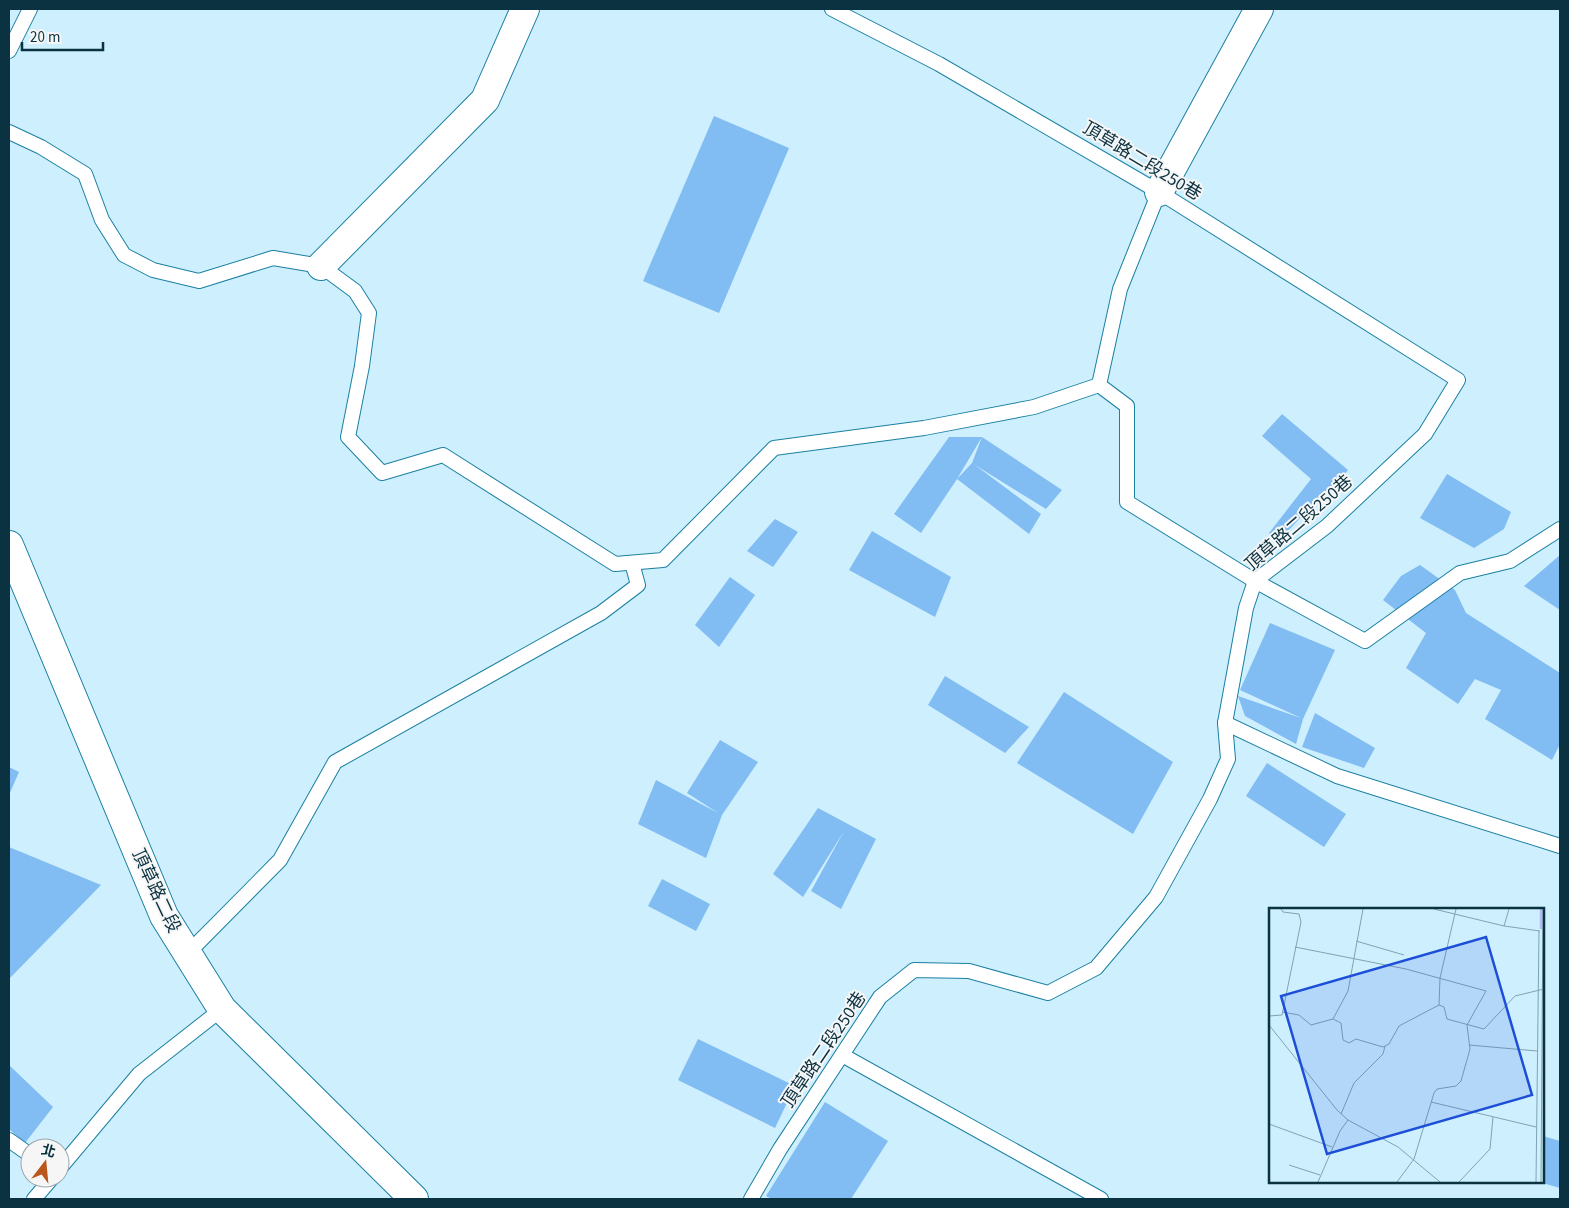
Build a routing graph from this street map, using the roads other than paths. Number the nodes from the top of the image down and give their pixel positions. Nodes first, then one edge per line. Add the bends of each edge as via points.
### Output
1 (30, 9) edge
2 (525, 9) edge
3 (832, 9) edge
4 (1259, 9) edge
5 (9, 51) edge
6 (9, 132) edge
7 (1159, 192) junction
8 (321, 266) junction
9 (1099, 385) junction
10 (1560, 529) edge
11 (9, 545) edge
12 (632, 563) junction
13 (1255, 581) junction
14 (1224, 723) junction
15 (1560, 846) edge
16 (187, 954) junction
17 (222, 1009) junction
18 (842, 1055) junction
19 (9, 1140) edge
20 (20, 1148) edge
21 (70, 1156) edge
22 (43, 1188) edge
23 (34, 1199) edge
24 (414, 1199) edge
25 (751, 1199) edge
26 (1101, 1199) edge

1 - 5 lane
2 - 8 street via 485,100
3 - 7 lane, 頂草路二段250巷 via 939,64
4 - 7 street
6 - 8 lane via 85,174 102,220 124,254 153,270 198,281 273,258
7 - 9 lane via 1120,289
7 - 13 lane, 頂草路二段250巷 via 1458,380 1425,434 1327,526
8 - 12 lane via 355,291 369,313 348,437 382,473 443,455 615,564
9 - 12 lane via 1034,407 924,428 774,448 663,560
9 - 13 lane via 1127,406 1127,502
10 - 13 lane via 1510,561 1460,573 1364,641
11 - 16 street, 頂草路二段 via 164,916
12 - 16 lane via 638,585 601,613 334,762 280,860
13 - 14 lane, 頂草路二段250巷 via 1246,608
14 - 15 lane via 1337,776
14 - 18 lane, 頂草路二段250巷 via 1228,759 1210,799 1156,897 1096,968 1048,993 969,971 914,970 880,997
16 - 17 street, 頂草路二段
17 - 21 lane via 139,1074
17 - 24 street, 頂草路二段
18 - 25 lane, 頂草路二段250巷
18 - 26 lane
19 - 20 lane
22 - 23 lane

